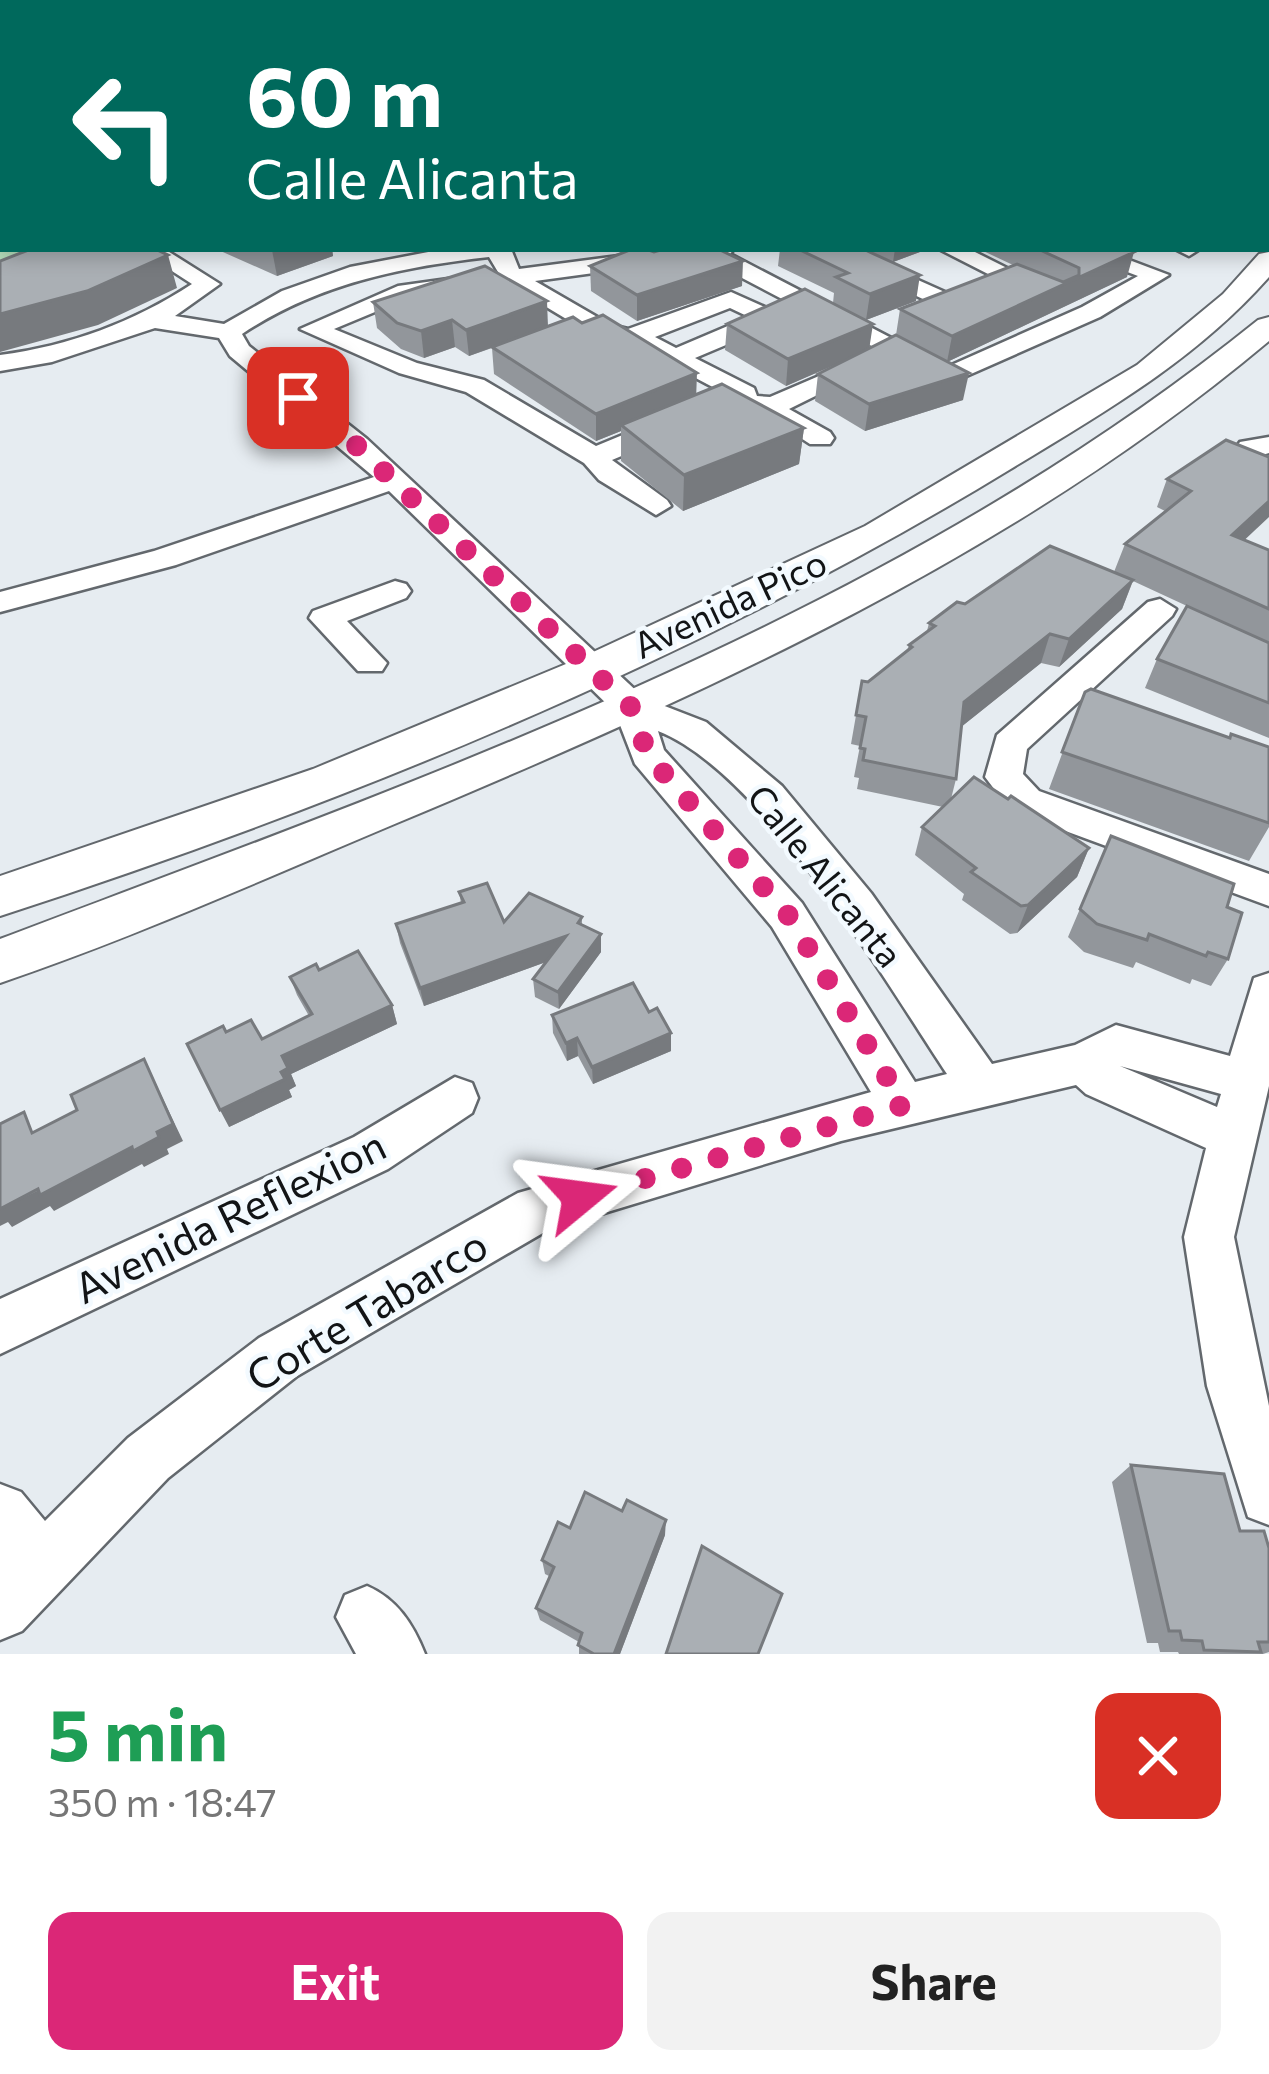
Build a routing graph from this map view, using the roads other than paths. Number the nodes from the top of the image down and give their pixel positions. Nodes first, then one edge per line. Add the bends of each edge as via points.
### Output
1 (450, 252) edge
2 (500, 252) edge
3 (694, 252) edge
4 (715, 252) edge
5 (842, 252) edge
6 (942, 252) edge
7 (957, 252) edge
8 (1087, 252) edge
9 (166, 257) edge
10 (370, 257) edge
11 (1269, 260) edge
12 (885, 273) junction
13 (511, 274) junction
14 (948, 302) junction
15 (153, 320) junction
16 (592, 324) junction
17 (1269, 326) edge
18 (228, 332) junction
19 (863, 335) junction
20 (631, 337) junction
21 (550, 340) edge
22 (675, 357) junction
23 (874, 361) edge
24 (487, 362) dead end
25 (0, 363) edge
26 (445, 378) junction
27 (756, 401) junction
28 (820, 438) dead end
29 (1269, 446) edge
30 (594, 457) junction
31 (1269, 476) edge
32 (391, 481) junction
33 (656, 506) dead end
34 (1119, 589) edge
35 (395, 591) dead end
36 (0, 602) edge
37 (370, 663) dead end
38 (593, 669) junction
39 (631, 707) junction
40 (1269, 890) edge
41 (0, 896) edge
42 (0, 961) edge
43 (1269, 991) edge
44 (1084, 1063) junction
45 (1245, 1083) junction
46 (982, 1087) junction
47 (455, 1098) dead end
48 (904, 1105) junction
49 (1233, 1137) junction
50 (0, 1327) edge
51 (1269, 1496) edge
52 (0, 1513) edge
53 (41, 1563) junction
54 (0, 1610) edge

1 - 10 street
2 - 13 street
3 - 13 street
4 - 19 street
5 - 12 street
6 - 12 street
7 - 14 street via 1019,280
8 - 19 street via 1157,274 946,377
9 - 15 street via 208,284
10 - 18 street
11 - 38 main road, Avenida Pico via 1148,372 878,534
12 - 14 street
13 - 16 street
13 - 26 street via 406,291 313,329
14 - 19 street
15 - 18 street
15 - 25 street via 43,358
16 - 20 street
16 - 21 street
17 - 39 main road, Avenida Pico via 1185,395 1010,509 858,599
18 - 32 street, Calle Alicanta via 239,351
20 - 22 street
20 - 22 street via 731,298 769,318
22 - 27 street
23 - 27 street
24 - 26 street
26 - 30 street via 475,386
27 - 28 street
27 - 30 street
29 - 31 street via 1250,448 1243,458
30 - 33 street
32 - 36 street via 165,558
32 - 38 street, Calle Alicanta
34 - 40 street via 1171,614 1010,744 1004,778 1024,801
35 - 37 street via 325,618
38 - 39 street, Calle Alicanta
38 - 41 main road, Avenida Pico via 329,781
39 - 42 main road, Avenida Pico
39 - 46 street, Calle Alicanta via 693,731 769,796 856,904
39 - 48 street, Calle Alicanta via 648,755 788,915
43 - 45 street
44 - 45 street, Corte Tabarco via 1116,1045
44 - 46 street, Corte Tabarco
44 - 49 street via 1102,1080
45 - 49 street
46 - 48 street, Corte Tabarco
47 - 50 street, Avenida Reflexion via 371,1153
48 - 53 street, Corte Tabarco via 536,1210 278,1357 148,1458
49 - 51 street via 1210,1237 1235,1386
52 - 53 street
53 - 54 street, Corte Tabarco

